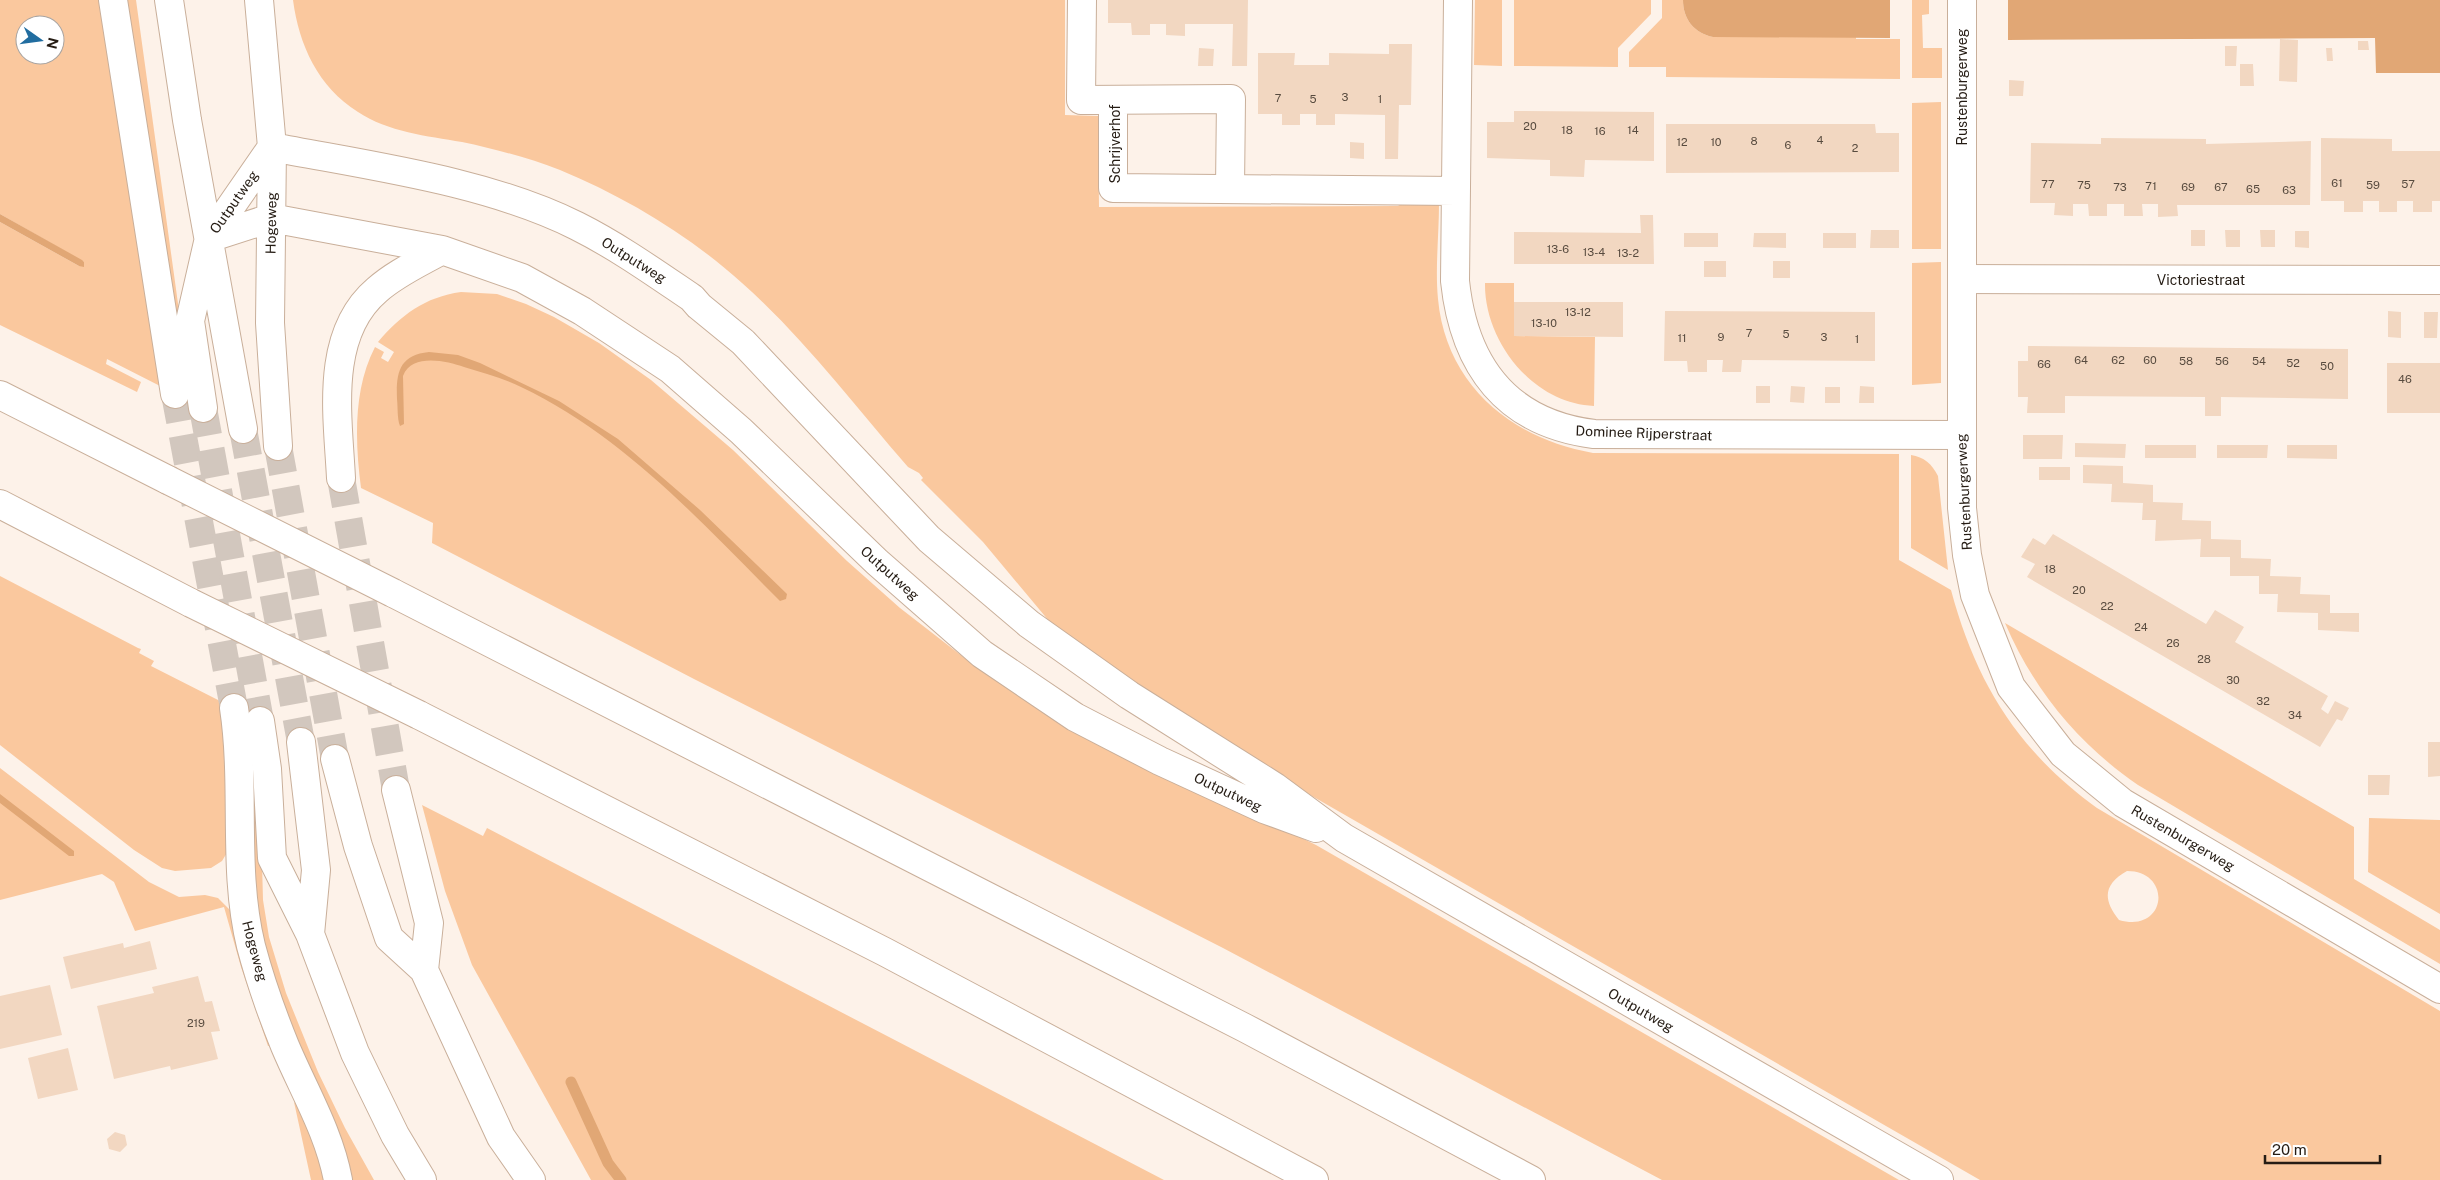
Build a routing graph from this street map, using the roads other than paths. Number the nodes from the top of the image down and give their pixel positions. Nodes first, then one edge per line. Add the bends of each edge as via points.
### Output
1 (113, 0) edge
2 (169, 0) edge
3 (259, 0) edge
4 (1082, 0) edge
5 (1458, 0) edge
6 (1962, 0) edge
7 (1113, 100) junction
8 (272, 147) junction
9 (1230, 188) junction
10 (1456, 191) junction
11 (271, 218) junction
12 (209, 238) junction
13 (442, 250) junction
14 (1962, 278) junction
15 (2440, 280) edge
16 (175, 394) tunnel mouth
17 (0, 395) edge
18 (203, 408) tunnel mouth
19 (243, 429) tunnel mouth
20 (1961, 435) junction
21 (278, 446) tunnel mouth
22 (341, 478) tunnel mouth
23 (0, 504) edge
24 (234, 708) tunnel mouth
25 (260, 721) tunnel mouth
26 (301, 742) tunnel mouth
27 (335, 759) tunnel mouth
28 (396, 790) tunnel mouth
29 (1344, 838) junction
30 (310, 934) junction
31 (424, 970) junction
32 (2440, 988) edge
33 (338, 1180) edge
34 (422, 1180) edge
35 (531, 1180) edge
36 (1314, 1180) edge
37 (1531, 1180) edge
38 (1939, 1180) edge

1 - 16 main road
2 - 12 main road
3 - 8 main road, Hogeweg
4 - 7 main road via 1081,100
5 - 10 main road, Dominee Rijperstraat
6 - 14 main road, Rustenburgerweg
7 - 9 main road, Schrijverhof via 1113,188
7 - 9 main road, Schrijverhof via 1231,99
8 - 11 main road, Hogeweg
8 - 12 main road, Outputweg
8 - 29 main road, Outputweg via 408,174 523,204 576,225 624,252 692,298 743,342 929,539 1029,624 1129,695 1275,786
9 - 10 main road, Schrijverhof
10 - 20 main road, Dominee Rijperstraat via 1455,281 1462,324 1470,348 1500,392 1541,420 1569,431 1594,434
11 - 12 main road, Outputweg
11 - 13 main road, Outputweg
11 - 21 main road, Hogeweg via 270,322
12 - 18 main road via 190,321
12 - 19 main road
13 - 22 main road via 376,290 351,326 342,349 337,395
13 - 29 main road, Outputweg via 522,278 582,311 670,369 741,431 877,562 982,654 1075,717 1264,809
14 - 15 main road, Victoriestraat
14 - 20 main road, Rustenburgerweg
17 - 37 main road, bridge via 1245,1028
20 - 32 main road, Rustenburgerweg via 1962,508 1975,595 2011,687 2063,754 2123,803
23 - 36 main road, bridge via 885,952
24 - 33 main road, Hogeweg via 242,881 251,946 285,1045 332,1152
25 - 30 main road via 267,769 272,858
26 - 30 main road via 316,870
27 - 31 main road via 358,846 389,938
28 - 31 main road via 429,923
29 - 38 main road, Outputweg
30 - 34 main road via 355,1053 395,1135
31 - 35 main road via 501,1136

